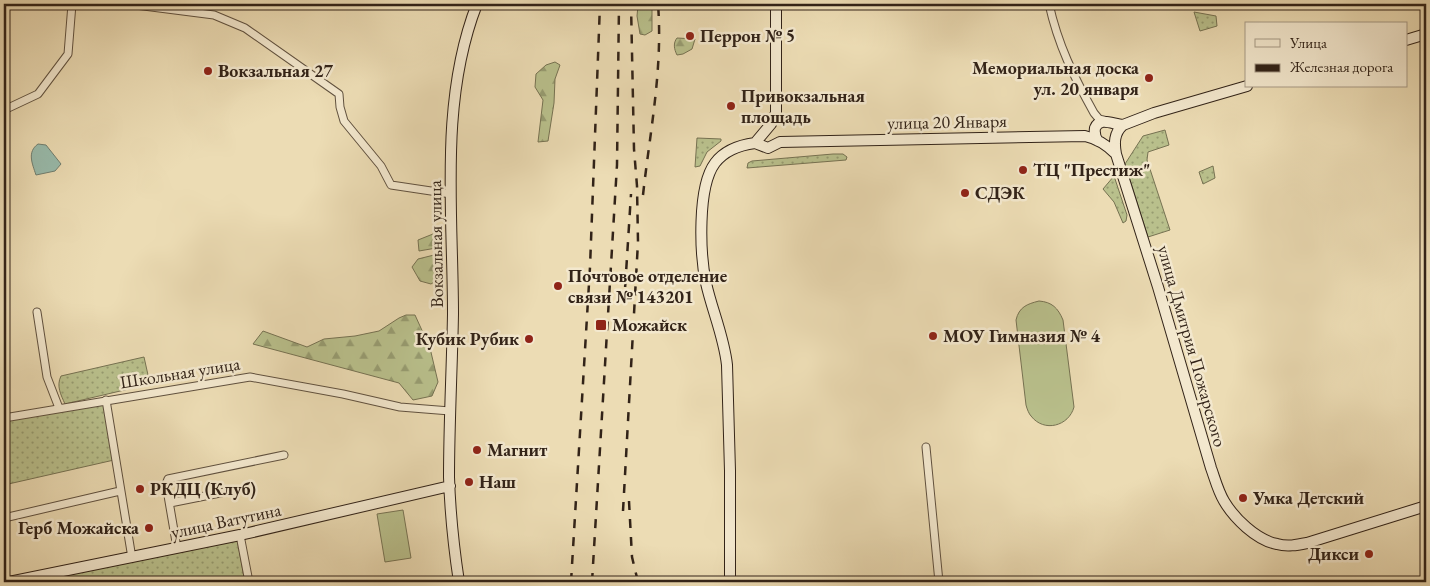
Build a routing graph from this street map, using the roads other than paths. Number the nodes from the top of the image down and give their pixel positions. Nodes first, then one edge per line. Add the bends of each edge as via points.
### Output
1 (72, 4) edge
2 (128, 4) edge
3 (477, 4) edge
4 (776, 4) edge
5 (1049, 4) edge
6 (1426, 34) edge
7 (1408, 39) edge
8 (1245, 87) edge
9 (4, 110) edge
10 (1095, 115) junction
11 (1108, 122) junction
12 (1123, 125) junction
13 (1116, 136) junction
14 (1099, 138) junction
15 (767, 139) junction
16 (1116, 154) junction
17 (451, 194) junction
18 (37, 312) dead end
19 (106, 400) junction
20 (60, 408) junction
21 (450, 411) junction
22 (4, 418) edge
23 (926, 447) dead end
24 (284, 456) dead end
25 (450, 486) junction
26 (120, 491) junction
27 (225, 492) dead end
28 (170, 503) junction
29 (1426, 506) edge
30 (4, 518) edge
31 (240, 535) junction
32 (177, 548) junction
33 (132, 558) junction
34 (9, 582) edge
35 (249, 582) edge
36 (459, 582) edge
37 (730, 582) edge
38 (939, 582) edge

1 - 9 street via 68,54 38,94
2 - 17 street via 214,15 245,28 339,94 344,121 381,166 391,185
3 - 17 main road, Вокзальная улица via 457,78
4 - 15 main road via 776,113
5 - 10 street via 1062,51
6 - 7 main road
8 - 12 main road
10 - 11 street
10 - 14 street
11 - 12 main road
11 - 13 main road via 1115,127
11 - 14 main road via 1099,123
12 - 13 main road
13 - 14 main road via 1110,142
13 - 16 main road, улица Дмитрия Пожарского
14 - 15 main road, улица 20 Января
14 - 16 main road
15 - 37 main road, улица 20 Января via 734,149 716,162 707,180 702,220 706,282 727,365
16 - 29 main road, улица Дмитрия Пожарского via 1211,468 1219,491 1236,516 1258,536 1279,545 1298,545
17 - 21 main road, Вокзальная улица via 453,315
18 - 20 street via 48,377
19 - 20 street, Школьная улица
19 - 21 street, Школьная улица via 250,377 400,407
19 - 26 street
20 - 22 street, Школьная улица
21 - 25 main road, Вокзальная улица
23 - 38 street
24 - 28 street via 171,477 166,484
25 - 31 main road, улица Ватутина
25 - 36 main road, Вокзальная улица
26 - 30 street
26 - 33 street
27 - 28 street
28 - 32 street
31 - 32 main road, улица Ватутина
31 - 35 street
32 - 33 main road, улица Ватутина
33 - 34 main road, улица Ватутина

